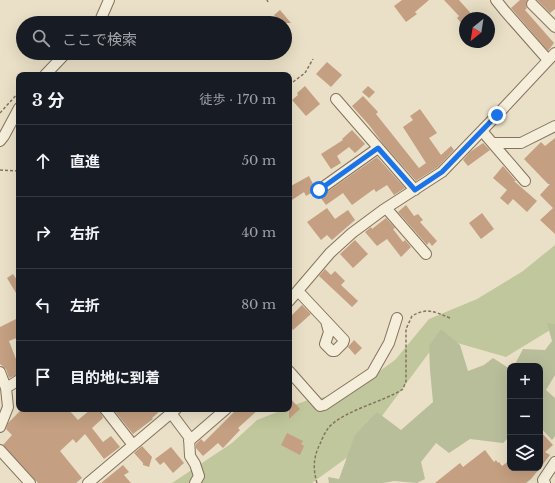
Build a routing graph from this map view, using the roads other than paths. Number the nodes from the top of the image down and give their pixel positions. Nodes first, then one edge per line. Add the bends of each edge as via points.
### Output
1 (109, 0) edge
2 (496, 0) edge
3 (532, 4) dead end
4 (102, 16) edge
5 (555, 27) edge
6 (555, 52) edge
7 (59, 60) edge
8 (548, 60) junction
9 (48, 72) edge
10 (336, 99) dead end
11 (16, 113) edge
12 (555, 126) edge
13 (482, 131) junction
14 (0, 142) edge
15 (493, 143) junction
16 (378, 148) junction
17 (525, 181) dead end
18 (319, 190) dead end
19 (415, 190) junction
20 (386, 208) junction
21 (426, 254) dead end
22 (298, 291) junction
23 (292, 298) edge
24 (397, 318) dead end
25 (326, 321) dead end
26 (0, 372) edge
27 (292, 374) edge
28 (16, 382) edge
29 (6, 388) junction
30 (107, 412) edge
31 (173, 412) edge
32 (175, 412) edge
33 (223, 412) edge
34 (0, 427) edge
35 (189, 441) junction
36 (133, 445) junction
37 (0, 450) edge
38 (555, 462) edge
39 (30, 483) edge
40 (88, 483) edge
41 (195, 483) edge
42 (545, 483) edge

1 - 4 street
2 - 8 street
3 - 5 street
6 - 8 street
7 - 9 street
8 - 13 street
10 - 16 street
11 - 14 street
12 - 15 street via 521,143
13 - 15 street
13 - 19 street via 442,172
15 - 17 street
16 - 18 street
16 - 19 street
19 - 20 street
20 - 21 street
20 - 22 street via 330,253
22 - 23 street
22 - 25 street
24 - 27 street via 389,343 372,373 324,405 320,406
26 - 29 street
28 - 29 street
29 - 34 street via 8,407
30 - 36 street
31 - 36 street
32 - 35 street
33 - 35 street
35 - 41 street via 190,456 199,476
36 - 40 street
37 - 39 street
38 - 42 street via 543,480

